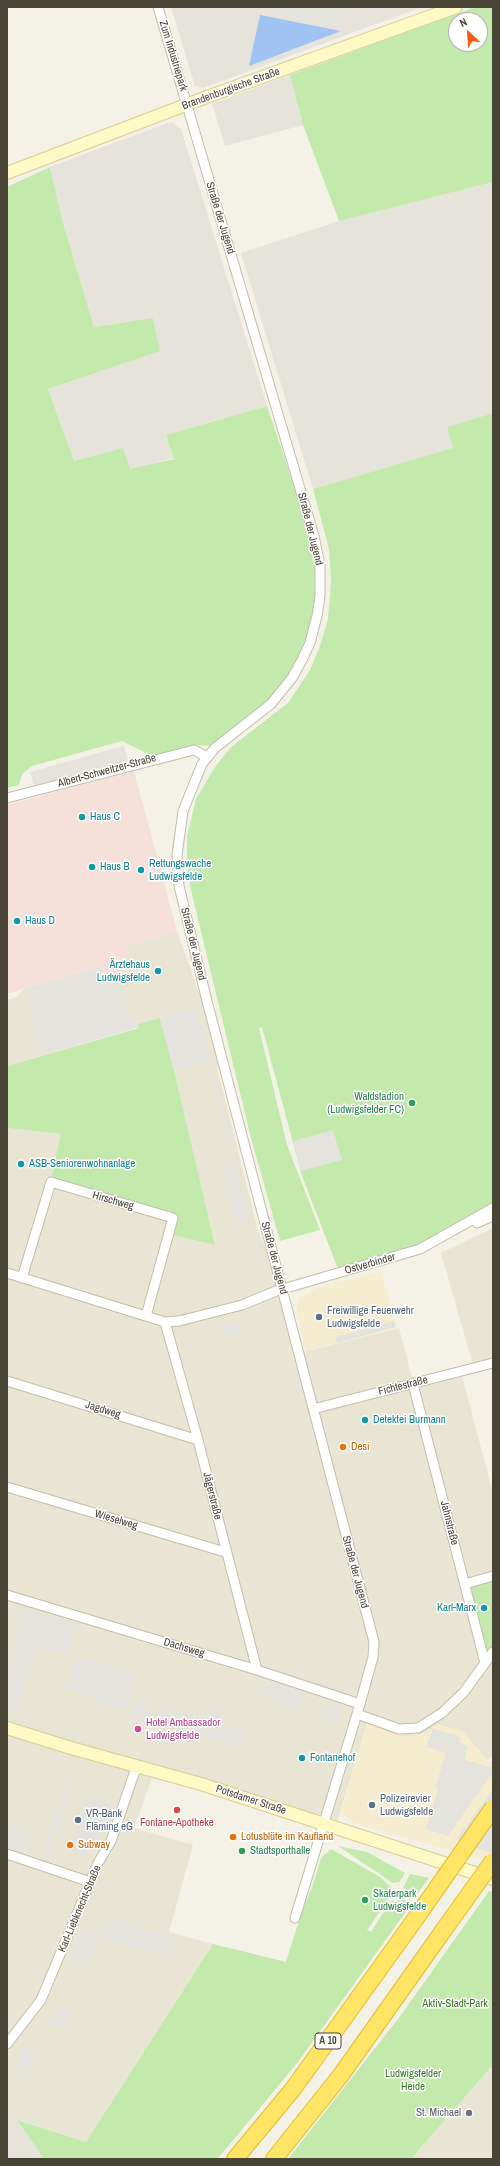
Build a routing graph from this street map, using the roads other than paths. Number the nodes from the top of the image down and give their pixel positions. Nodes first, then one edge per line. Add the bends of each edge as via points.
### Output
1 (158, 7) edge
2 (456, 7) edge
3 (188, 104) junction
4 (7, 173) edge
5 (207, 757) junction
6 (7, 798) edge
7 (493, 1208) edge
8 (493, 1216) edge
9 (455, 1230) junction
10 (7, 1274) edge
11 (22, 1278) junction
12 (282, 1290) junction
13 (146, 1316) junction
14 (165, 1322) junction
15 (493, 1363) edge
16 (7, 1381) edge
17 (413, 1384) junction
18 (313, 1409) junction
19 (198, 1440) junction
20 (7, 1487) edge
21 (226, 1552) junction
22 (493, 1576) edge
23 (465, 1584) junction
24 (7, 1595) edge
25 (493, 1652) edge
26 (485, 1663) junction
27 (257, 1670) junction
28 (360, 1704) junction
29 (357, 1714) junction
30 (7, 1728) edge
31 (137, 1765) junction
32 (493, 1808) edge
33 (324, 1824) junction
34 (7, 1854) edge
35 (493, 1861) edge
36 (493, 1879) edge
37 (90, 1882) junction
38 (295, 1918) dead end
39 (7, 2044) edge
40 (235, 2159) edge
41 (274, 2159) edge

1 - 3 street, Zum Industriepark
2 - 3 main road, Brandenburgische Straße
3 - 4 main road, Brandenburgische Straße
3 - 5 street, Straße der Jugend via 210,187 314,536 321,584 314,630 292,678 264,711
5 - 6 street, Albert-Schweitzer-Straße via 194,750
5 - 12 street, Straße der Jugend via 195,777 183,810 177,855 178,878
7 - 9 street, Ostverbinder
8 - 9 street, Ostverbinder via 467,1228
9 - 12 street, Ostverbinder via 420,1249
10 - 11 street
11 - 13 street
11 - 13 street, Hirschweg via 51,1182 173,1218
12 - 14 street via 220,1311
12 - 18 street, Straße der Jugend
13 - 14 street
14 - 19 street, Jägerstraße
15 - 17 street, Fichtestraße
16 - 19 street, Jagdweg
17 - 18 street, Fichtestraße
17 - 23 street, Jahnstraße
18 - 28 street, Straße der Jugend via 374,1642 373,1657
19 - 21 street, Jägerstraße
20 - 21 street, Wieselweg
21 - 27 street, Jägerstraße
22 - 23 street
23 - 26 street, Jahnstraße
24 - 27 street, Dachsweg
25 - 26 street
26 - 29 street via 458,1697 429,1723 418,1728 399,1729
27 - 28 street, Dachsweg
28 - 29 street, Straße der Jugend
29 - 33 street, Straße der Jugend
30 - 31 main road, Potsdamer Straße
31 - 33 main road, Potsdamer Straße
31 - 37 street, Karl-Liebknecht-Straße via 112,1841
32 - 40 highway, A 10, bridge via 293,2089
33 - 36 main road, Potsdamer Straße
33 - 38 street, Straße der Jugend
34 - 37 street
35 - 41 highway, A 10, bridge via 341,2075
37 - 39 street, Karl-Liebknecht-Straße via 41,2000

